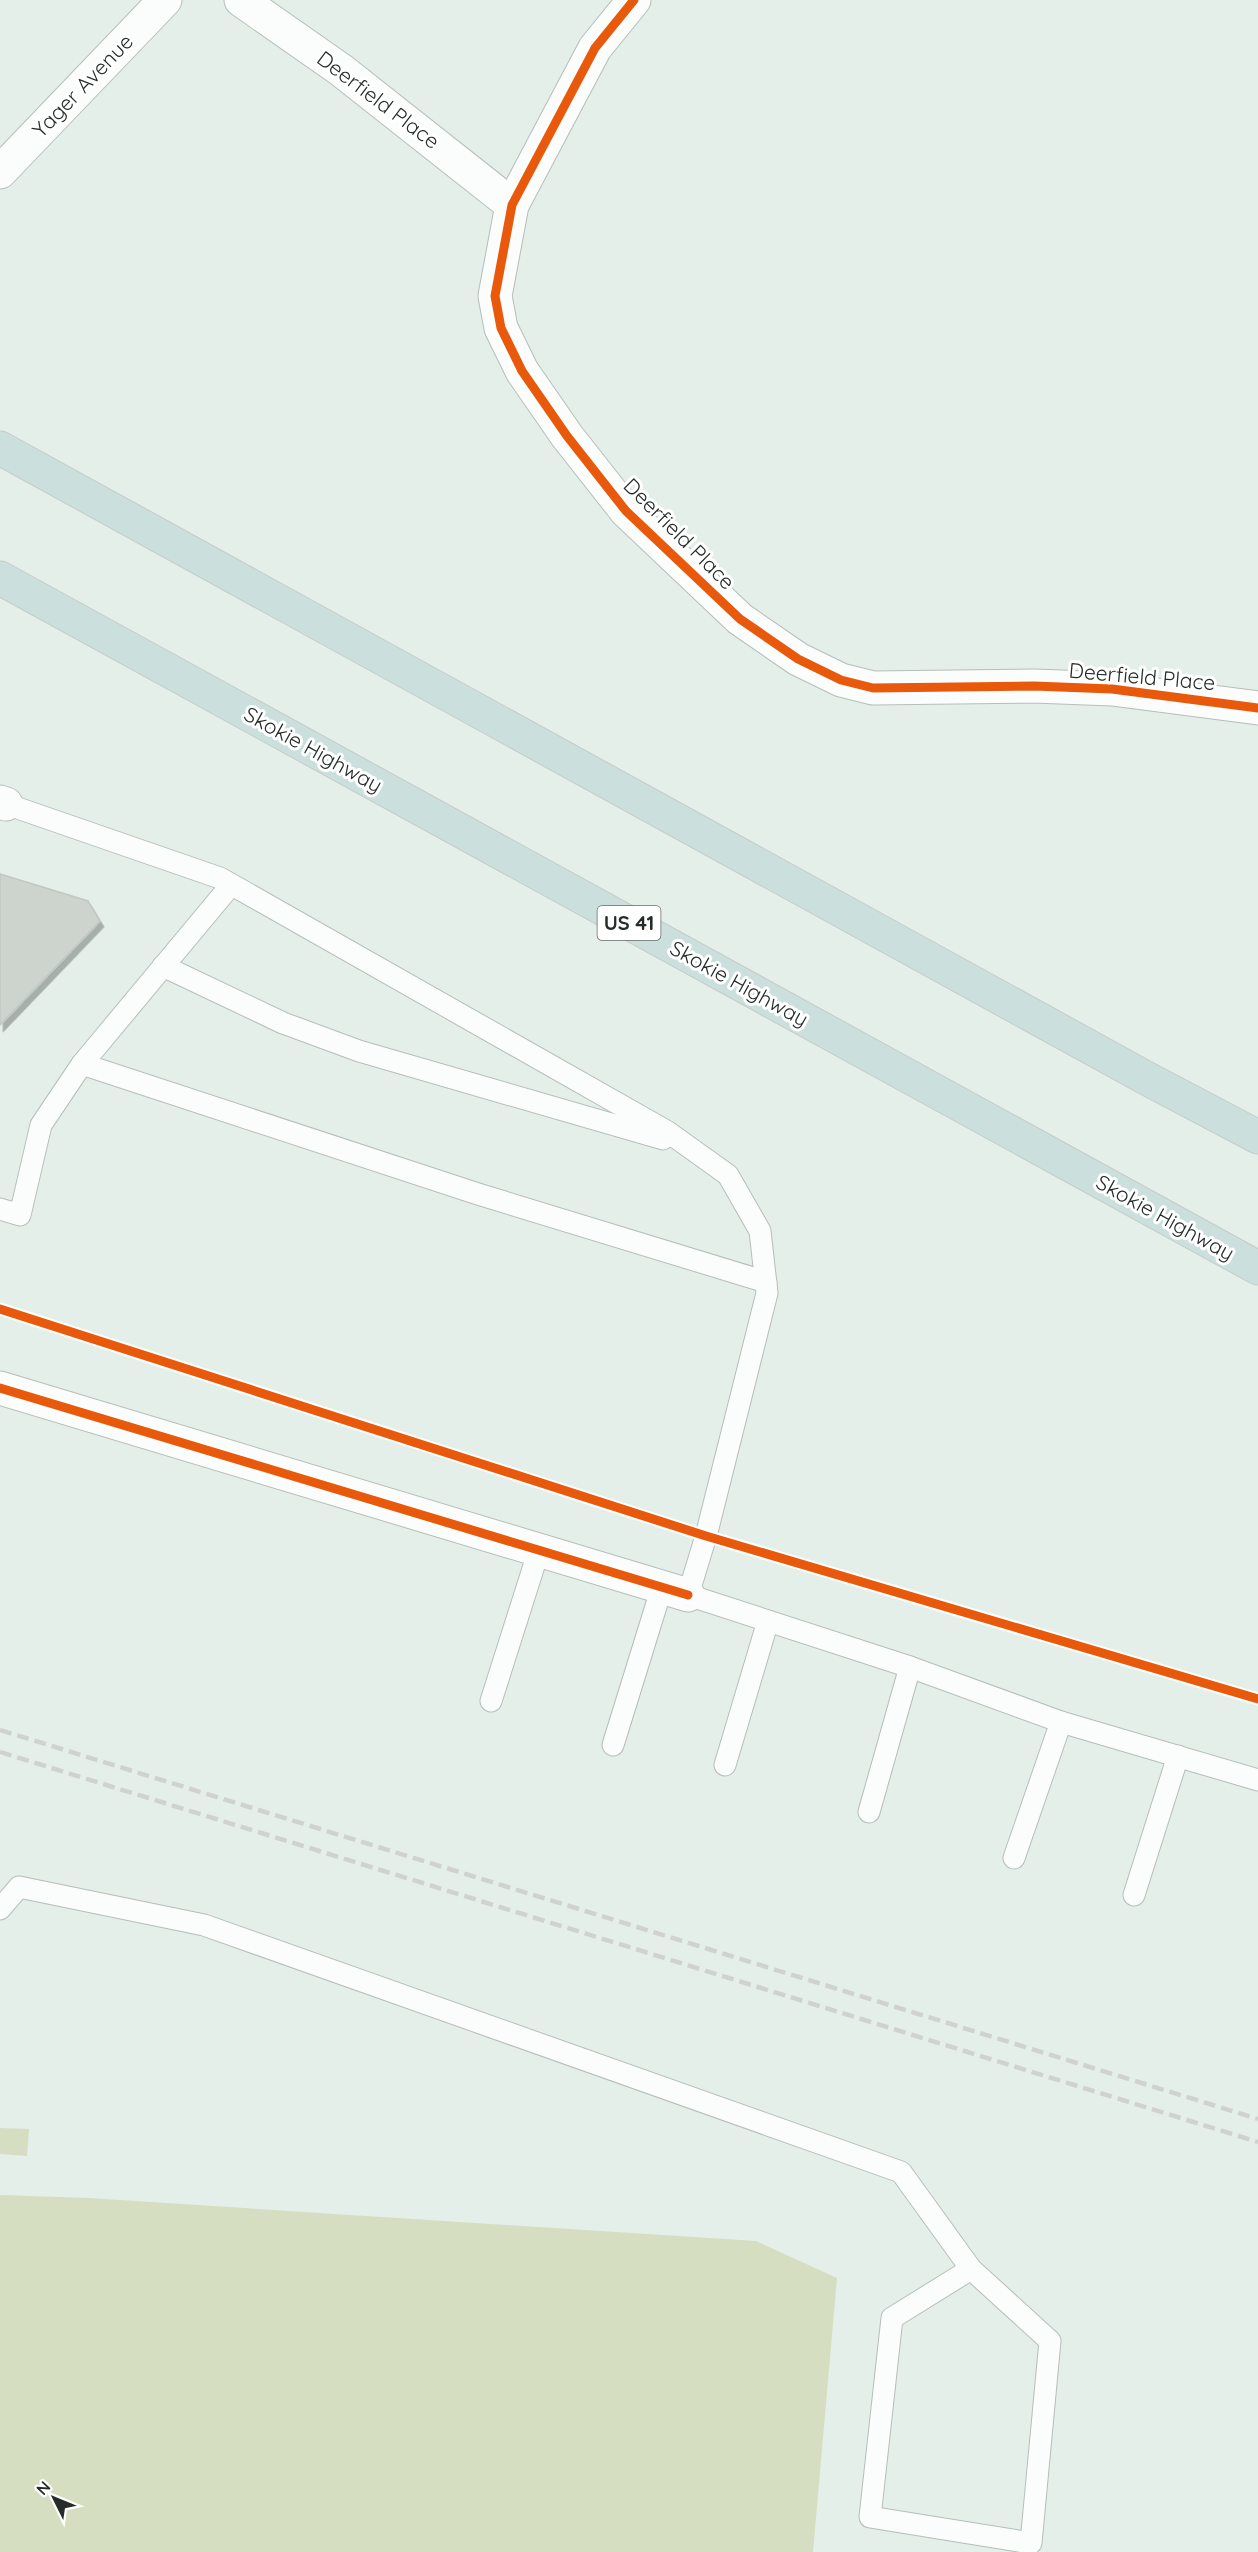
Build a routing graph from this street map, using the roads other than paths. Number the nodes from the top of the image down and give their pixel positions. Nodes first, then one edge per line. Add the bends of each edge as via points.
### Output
1 (165, 0) edge
2 (240, 0) edge
3 (634, 0) edge
4 (0, 172) edge
5 (512, 205) junction
6 (0, 448) edge
7 (0, 578) edge
8 (1258, 708) edge
9 (3, 803) edge
10 (231, 885) junction
11 (163, 966) junction
12 (82, 1064) junction
13 (1258, 1137) edge
14 (688, 1146) junction
15 (0, 1209) edge
16 (1258, 1268) edge
17 (766, 1282) junction
18 (0, 1388) edge
19 (539, 1550) junction
20 (675, 1591) junction
21 (768, 1621) junction
22 (910, 1667) junction
23 (491, 1701) dead end
24 (1061, 1722) junction
25 (613, 1745) dead end
26 (1178, 1756) junction
27 (725, 1765) dead end
28 (1258, 1780) edge
29 (868, 1812) dead end
30 (1014, 1858) dead end
31 (10, 1884) edge
32 (1134, 1895) dead end
33 (0, 1910) edge
34 (971, 2269) junction

1 - 4 street, Yager Avenue
2 - 5 street, Deerfield Place via 341,70
3 - 5 street, Deerfield Place via 596,48
5 - 8 street, Deerfield Place via 495,296 501,328 522,371 626,511 740,619 798,659 841,680 873,688 1112,689
6 - 13 highway
7 - 16 highway, Skokie Highway / US 41
9 - 10 lane
10 - 11 lane
10 - 14 lane
11 - 12 lane
11 - 14 lane via 283,1023 359,1051
12 - 15 lane via 41,1125 20,1215
12 - 17 lane via 478,1194
14 - 17 lane via 728,1175 734,1184 760,1231
17 - 20 lane via 767,1293 706,1536
18 - 19 street
19 - 20 street
19 - 23 lane
20 - 21 lane
20 - 25 lane
21 - 22 lane
21 - 27 lane
22 - 24 lane
22 - 29 lane
24 - 26 lane
24 - 30 lane
26 - 28 lane
26 - 32 lane
31 - 33 lane
31 - 34 lane via 204,1925 901,2172
34 - 34 lane via 892,2318 870,2517 1031,2543 1050,2341

